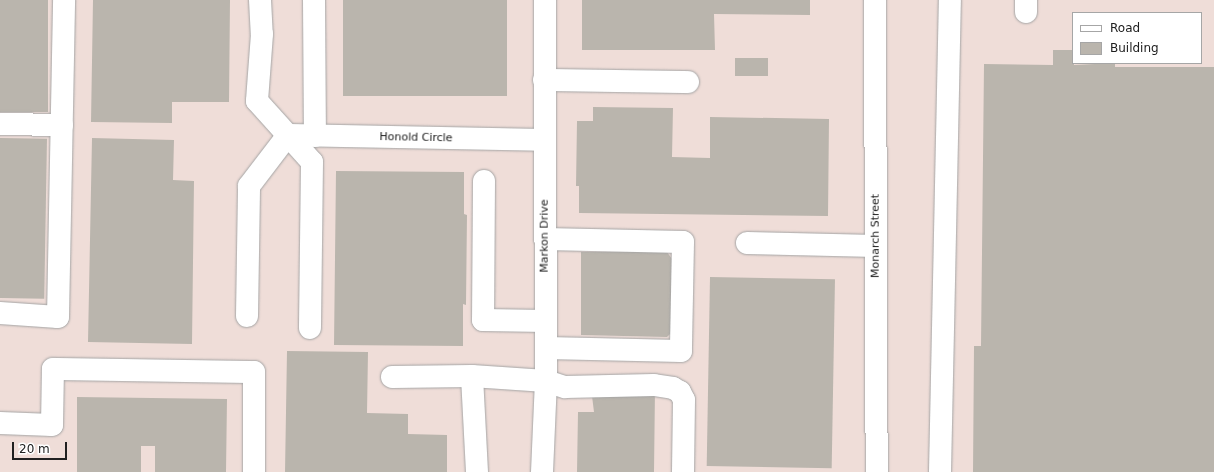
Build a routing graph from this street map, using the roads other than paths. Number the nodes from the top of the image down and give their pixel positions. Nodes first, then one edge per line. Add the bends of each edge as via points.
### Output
1 (64, 0) edge
2 (260, 0) edge
3 (314, 0) edge
4 (545, 0) edge
5 (875, 0) edge
6 (950, 0) edge
7 (544, 80) junction
8 (688, 82) dead end
9 (0, 124) edge
10 (62, 125) junction
11 (288, 135) junction
12 (314, 136) junction
13 (544, 140) junction
14 (484, 181) dead end
15 (545, 239) junction
16 (748, 243) dead end
17 (876, 246) junction
18 (0, 313) edge
19 (247, 316) dead end
20 (546, 321) junction
21 (310, 328) dead end
22 (546, 348) junction
23 (472, 376) junction
24 (392, 377) dead end
25 (546, 381) junction
26 (0, 423) edge
27 (254, 472) edge
28 (477, 472) edge
29 (542, 472) edge
30 (683, 472) edge
31 (877, 472) edge
32 (940, 472) edge

1 - 10 street
2 - 11 street via 262,34 257,101
3 - 12 street
4 - 7 street, Markon Drive
5 - 17 street, Monarch Street
6 - 32 street
7 - 8 street
7 - 13 street, Markon Drive
9 - 10 street
10 - 18 street via 58,317
11 - 12 street, Honold Circle
11 - 19 street via 250,186
11 - 21 street via 312,162
12 - 13 street, Honold Circle
13 - 15 street, Markon Drive
14 - 20 street via 483,320
15 - 20 street, Markon Drive
15 - 22 street via 682,242 681,351
16 - 17 street
17 - 31 street, Monarch Street
20 - 22 street, Markon Drive
22 - 25 street, Markon Drive
23 - 24 street
23 - 25 street
23 - 28 street
25 - 29 street, Markon Drive
25 - 30 street via 565,386 654,385 680,392 684,400 685,413
26 - 27 street via 52,425 53,369 254,372

